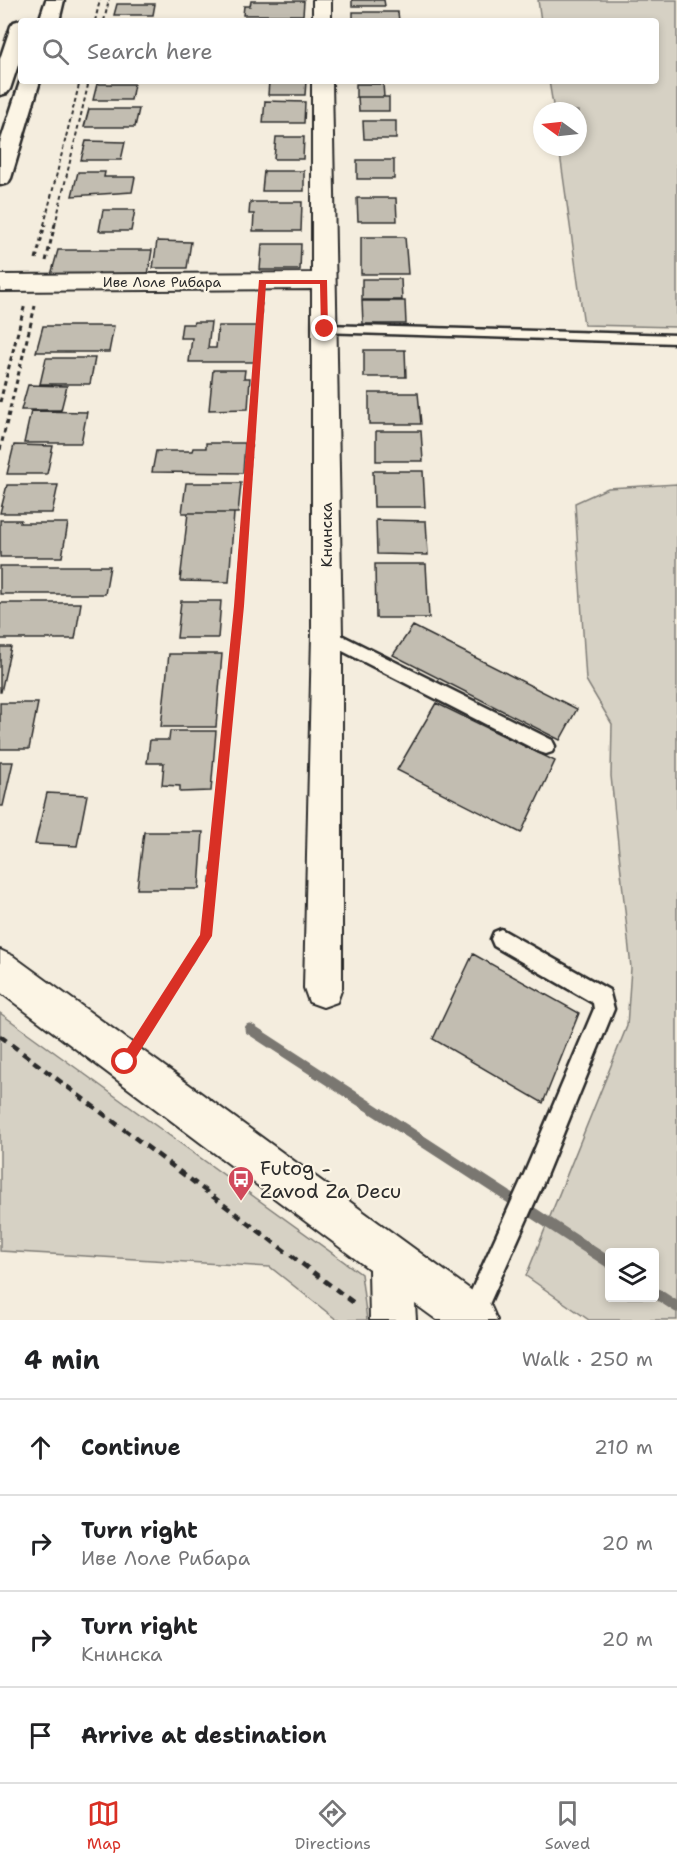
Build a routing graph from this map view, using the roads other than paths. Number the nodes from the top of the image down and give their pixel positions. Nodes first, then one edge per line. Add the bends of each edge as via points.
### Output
1 (55, 0) edge
2 (322, 0) edge
3 (50, 18) edge
4 (322, 18) edge
5 (18, 34) edge
6 (2, 81) edge
7 (29, 84) edge
8 (322, 84) edge
9 (0, 177) edge
10 (324, 281) junction
11 (0, 282) edge
12 (325, 329) junction
13 (677, 339) edge
14 (327, 635) junction
15 (546, 746) dead end
16 (501, 939) dead end
17 (0, 969) edge
18 (322, 988) dead end
19 (391, 1259) junction
20 (375, 1313) edge
21 (473, 1319) edge

1 - 3 main road
2 - 4 street
5 - 6 main road
7 - 9 main road
8 - 10 street, Книнска
10 - 11 street, Иве Лоле Рибара
10 - 12 street, Книнска
12 - 13 lane
12 - 14 street, Книнска
14 - 15 lane
14 - 18 street, Книнска
16 - 21 lane via 602,997 604,1009
17 - 19 street
19 - 20 street
19 - 21 street

